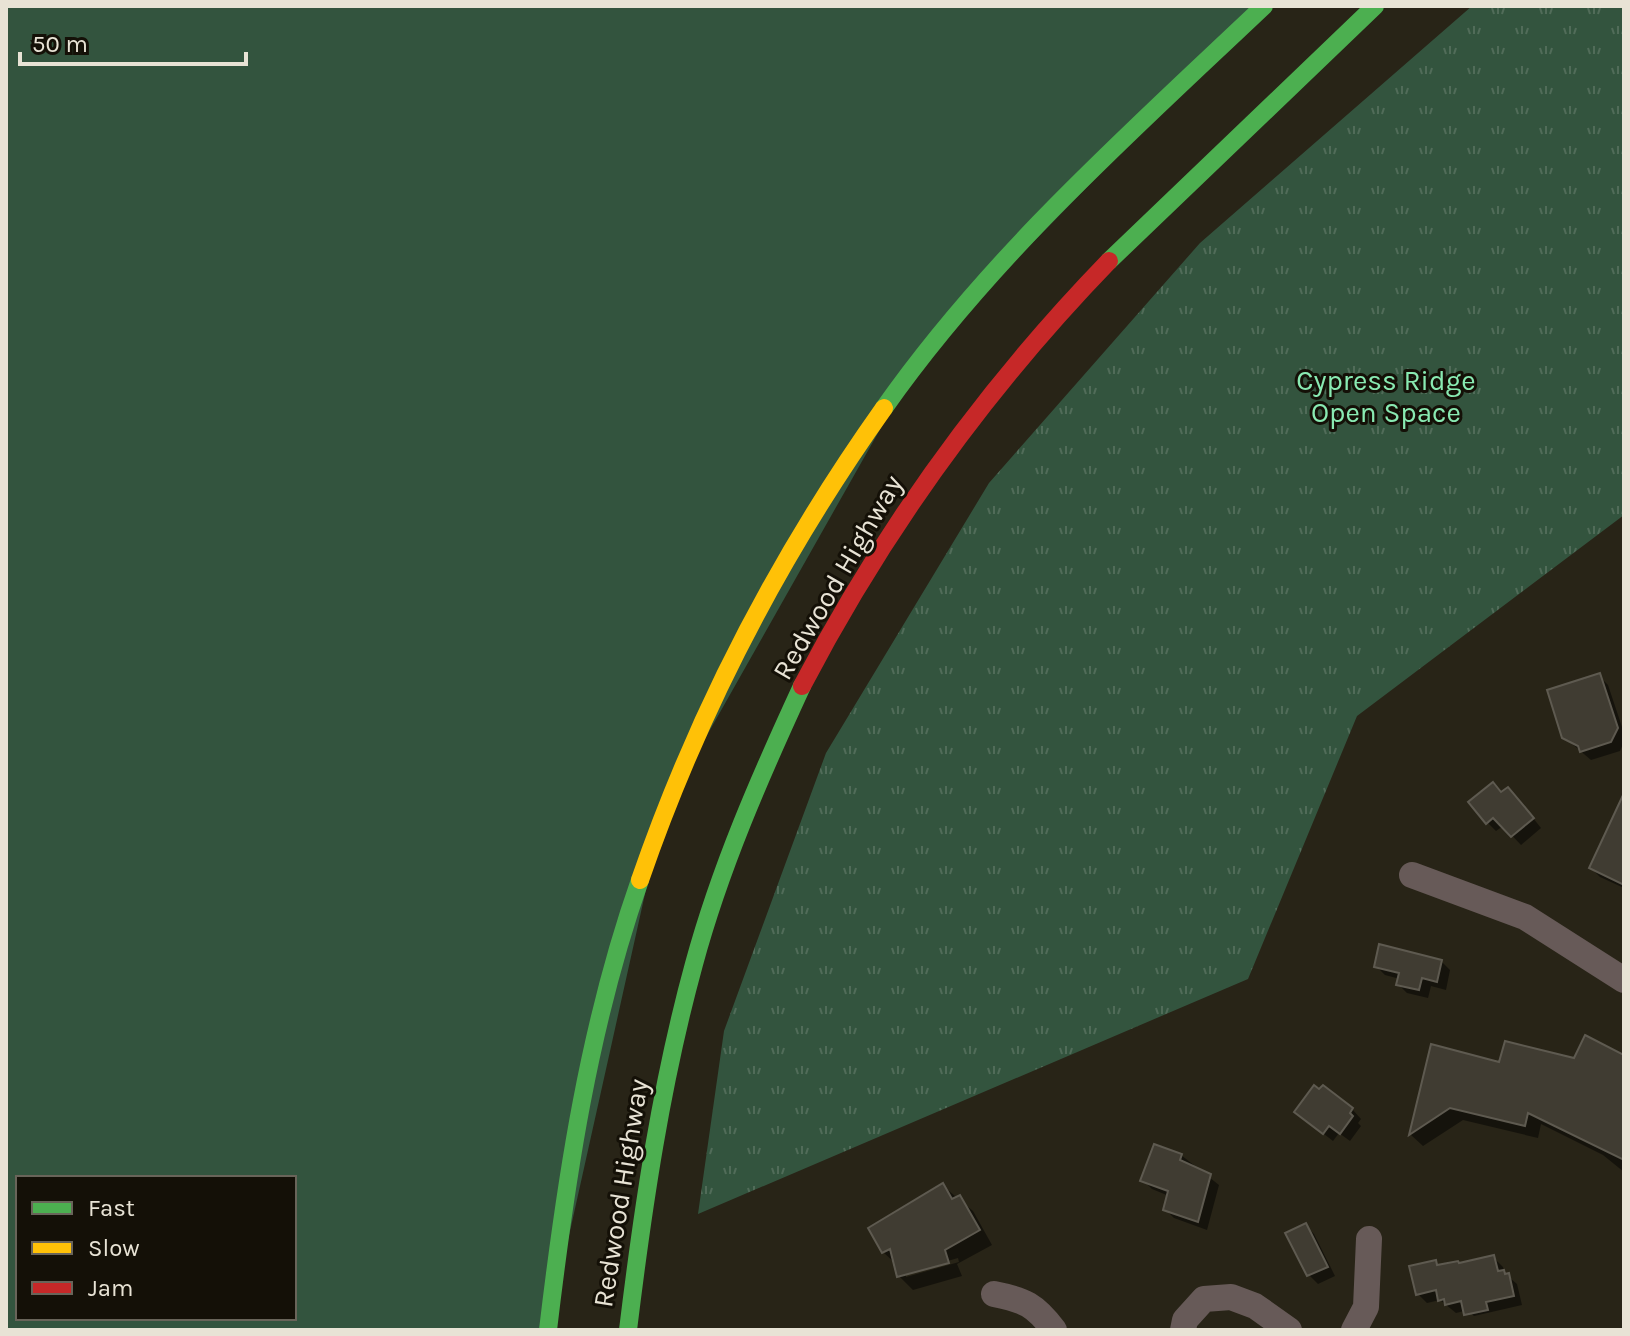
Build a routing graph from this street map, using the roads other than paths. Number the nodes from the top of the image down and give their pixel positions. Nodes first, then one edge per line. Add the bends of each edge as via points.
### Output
1 (1264, 6) edge
2 (1375, 6) edge
3 (1412, 875) dead end
4 (1624, 980) edge
5 (1369, 1239) dead end
6 (994, 1294) dead end
7 (548, 1330) edge
8 (628, 1330) edge
9 (1054, 1330) edge
10 (1183, 1330) edge
11 (1289, 1330) edge
12 (1354, 1330) edge

1 - 7 highway, Redwood Highway via 1052,209 963,305 843,463 775,574 688,751 621,937 577,1128
2 - 8 highway, Redwood Highway via 1108,261 1020,359 911,502 834,628 775,745 705,929 660,1106
3 - 4 street via 1525,917
5 - 12 street via 1366,1307
6 - 9 street via 1034,1306
10 - 11 street via 1204,1299 1231,1297 1255,1306

